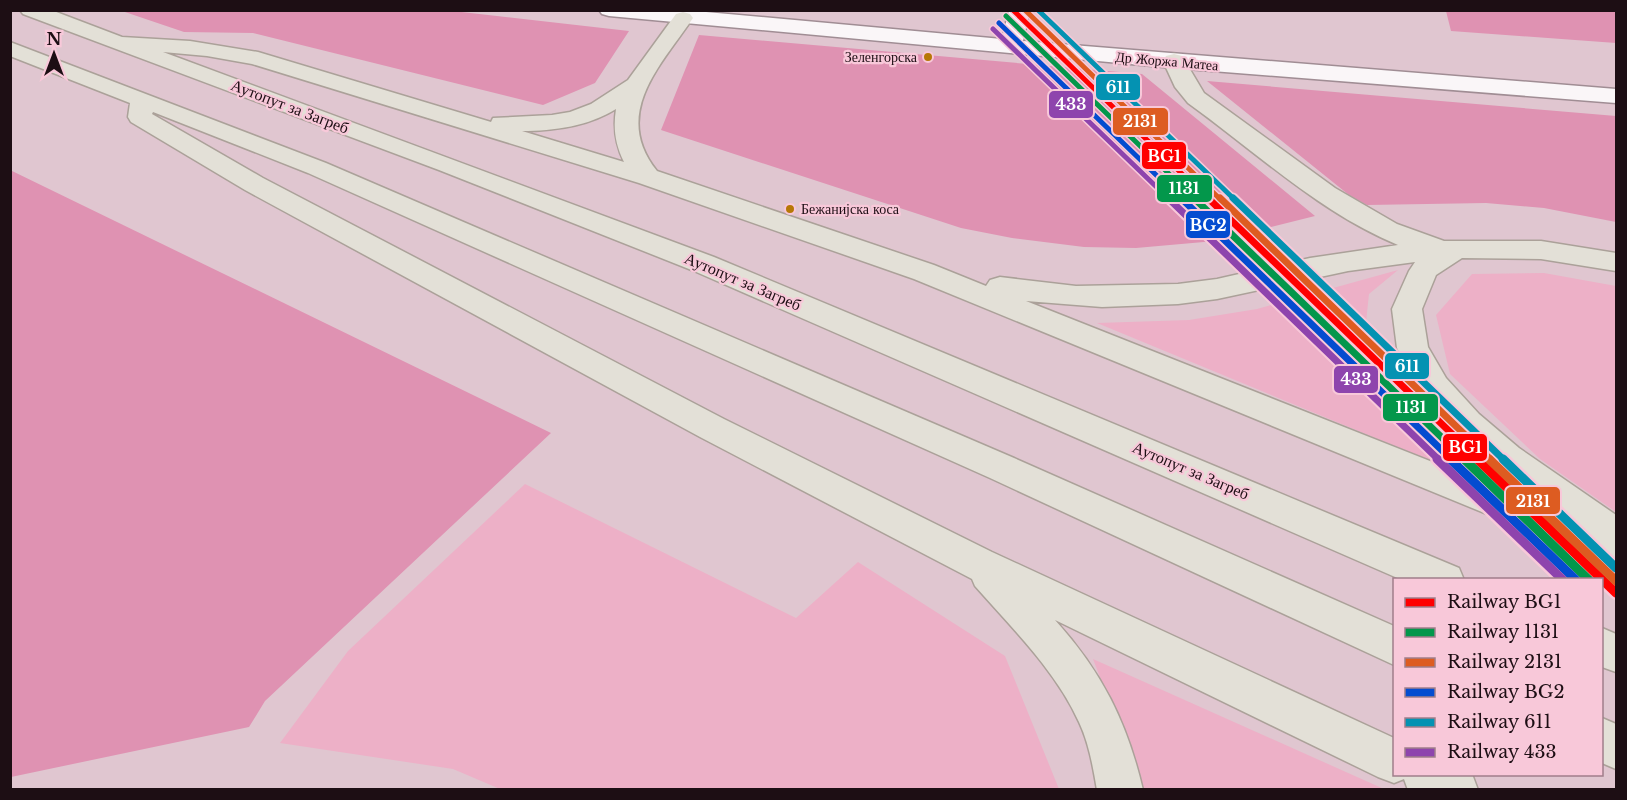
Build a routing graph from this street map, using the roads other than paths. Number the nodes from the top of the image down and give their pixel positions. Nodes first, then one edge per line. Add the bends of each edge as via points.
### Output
1 (30, 10) edge
2 (609, 10) edge
3 (1020, 10) edge
4 (682, 18) junction
5 (122, 43) junction
6 (1011, 47) junction
7 (10, 48) edge
8 (1173, 61) junction
9 (635, 86) junction
10 (1617, 96) edge
11 (143, 99) junction
12 (458, 120) junction
13 (648, 177) junction
14 (1453, 251) junction
15 (1617, 262) edge
16 (924, 272) junction
17 (1617, 534) edge
18 (1617, 551) edge
19 (979, 564) junction
20 (1443, 578) edge
21 (1393, 645) edge
22 (1603, 647) edge
23 (1617, 653) edge
24 (1603, 740) edge
25 (1617, 747) edge
26 (1393, 760) edge
27 (1428, 776) edge
28 (1120, 789) edge
29 (1456, 789) edge

1 - 5 highway, Аутопут за Загреб
2 - 4 street, Др Жоржа Матеа
3 - 6 street
4 - 6 street, Др Жоржа Матеа
4 - 9 highway
5 - 12 highway via 231,53
5 - 20 highway, Аутопут за Загреб via 704,264
6 - 8 street, Др Жоржа Матеа
7 - 11 highway
8 - 10 street, Др Жоржа Матеа
8 - 14 highway via 1196,98 1354,213 1407,238
9 - 12 highway via 598,109 547,123
9 - 13 highway via 626,129 630,148
11 - 19 highway via 140,117 254,184 712,428
11 - 21 highway via 317,168 969,453
12 - 13 highway
13 - 16 highway
14 - 15 highway via 1547,250
14 - 16 highway via 1370,259 1206,291 1152,296 1038,294
14 - 17 highway via 1423,270 1409,300 1407,326 1433,385 1470,428 1512,463
16 - 18 highway
19 - 26 highway
19 - 28 highway via 1042,633 1092,702 1105,732
22 - 23 highway
24 - 25 highway
27 - 29 highway

